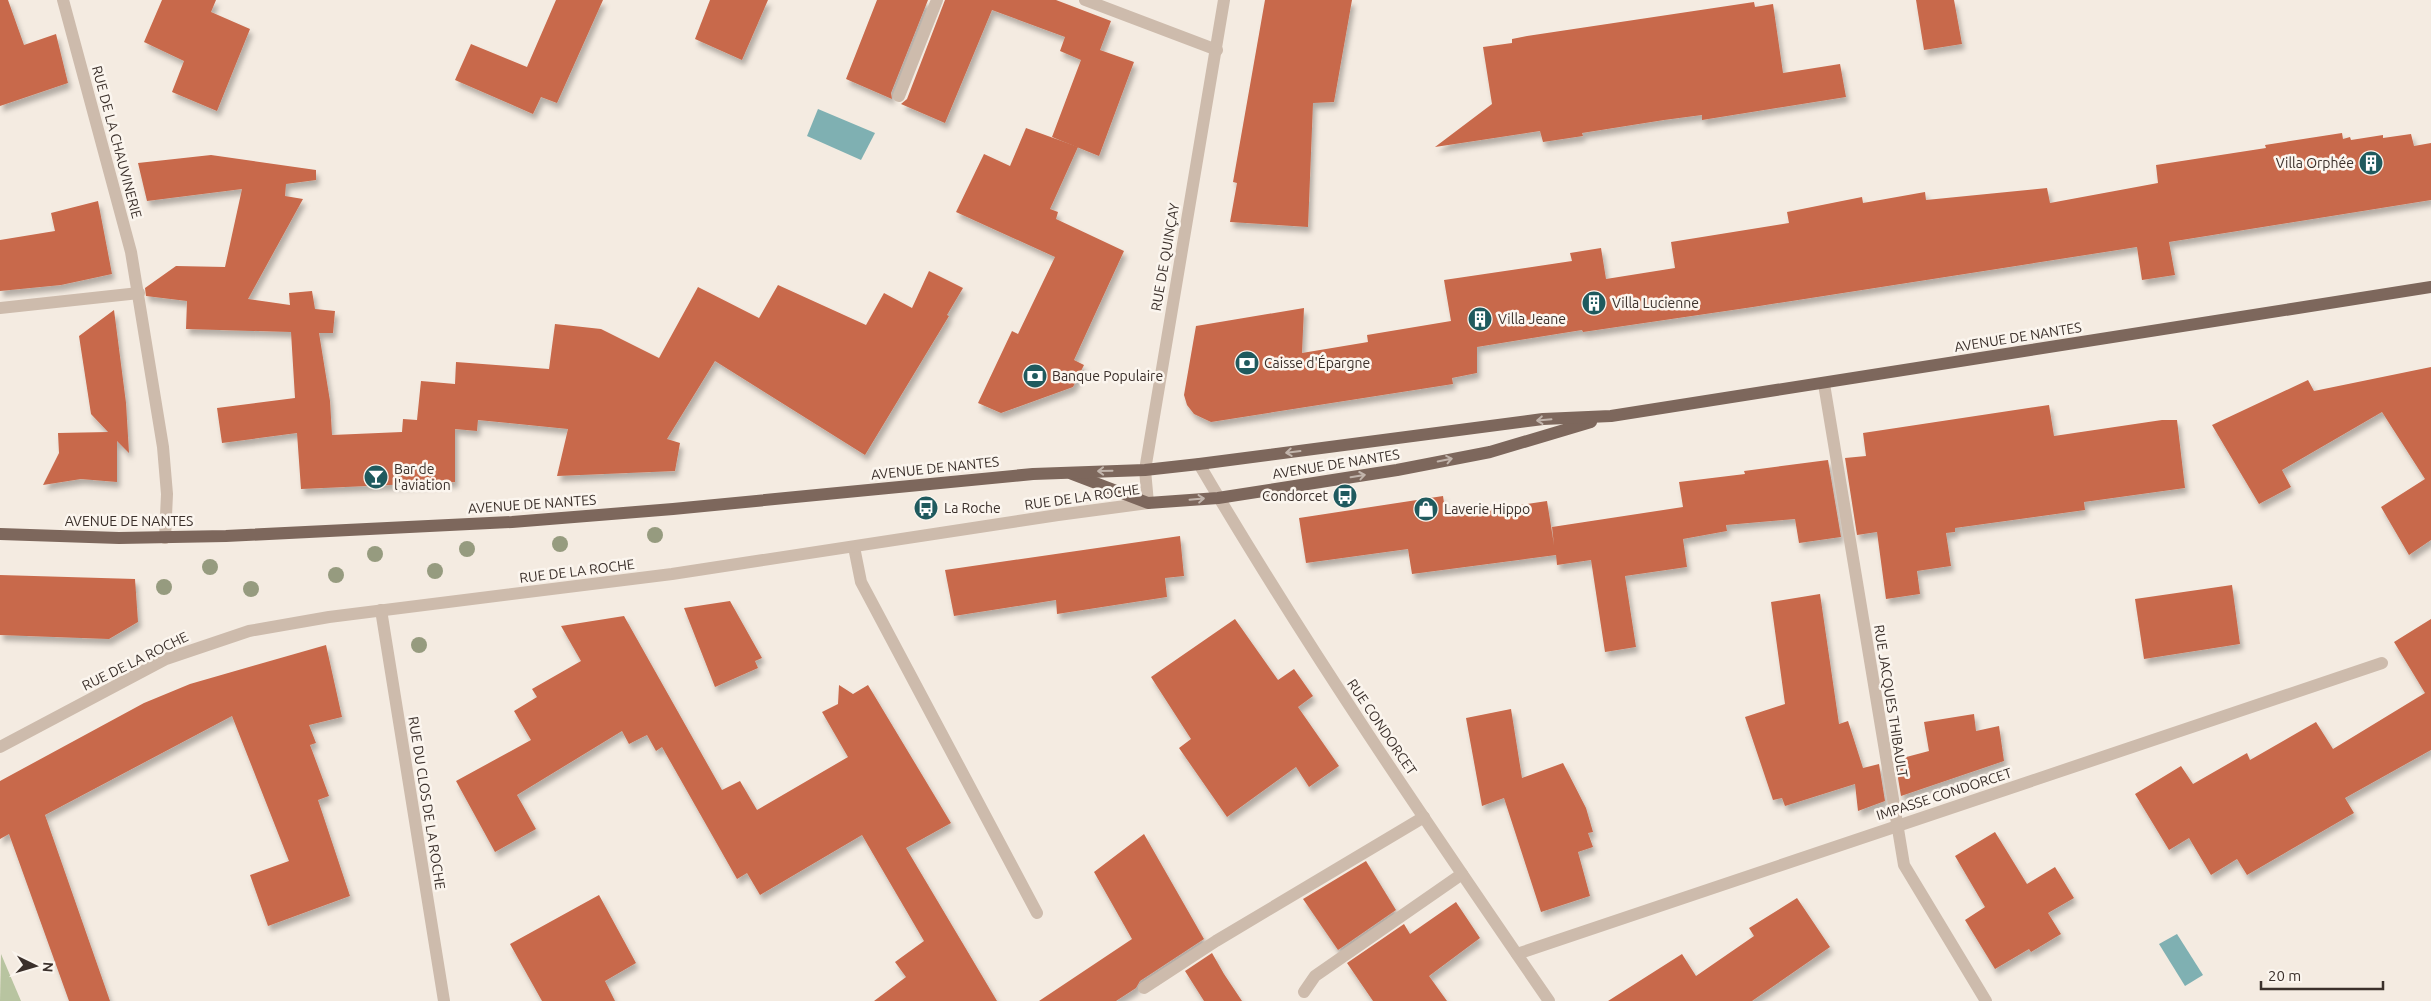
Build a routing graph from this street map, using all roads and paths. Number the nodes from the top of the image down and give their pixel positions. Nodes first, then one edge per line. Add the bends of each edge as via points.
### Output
1 (63, 0) edge
2 (937, 0) edge
3 (1086, 0) edge
4 (1224, 0) edge
5 (1217, 50) junction
6 (899, 96) dead end
7 (2431, 287) edge
8 (139, 293) junction
9 (0, 308) edge
10 (1824, 384) junction
11 (1611, 416) junction
12 (1199, 464) junction
13 (1145, 470) junction
14 (1065, 472) junction
15 (1218, 498) junction
16 (1148, 503) junction
17 (0, 534) edge
18 (166, 538) junction
19 (854, 547) junction
20 (381, 610) junction
21 (2382, 663) dead end
22 (0, 747) edge
23 (1424, 817) junction
24 (1896, 826) junction
25 (1462, 874) junction
26 (1037, 913) dead end
27 (1516, 954) junction
28 (1144, 988) dead end
29 (1304, 992) dead end
30 (444, 1001) edge
31 (1548, 1001) edge
32 (1986, 1001) edge

1 - 8 street, RUE DE LA CHAUVINERIE via 131,252
2 - 6 street
3 - 5 street
4 - 5 street, RUE DE QUINÇAY
5 - 13 street, RUE DE QUINÇAY
7 - 10 main road, AVENUE DE NANTES
8 - 9 street
8 - 18 street, RUE DE LA CHAUVINERIE via 162,447 167,494
10 - 11 main road, AVENUE DE NANTES
10 - 24 street, RUE JACQUES THIBAULT
11 -> 12 main road, AVENUE DE NANTES via 1543,419
15 -> 11 main road, AVENUE DE NANTES via 1490,452
12 - 13 main road, AVENUE DE NANTES
12 - 15 street, RUE CONDORCET
13 -> 14 main road, AVENUE DE NANTES
13 - 16 street, RUE DE LA ROCHE
14 - 16 main road, AVENUE DE NANTES
14 - 18 main road, AVENUE DE NANTES via 512,522
16 -> 15 main road, AVENUE DE NANTES
15 - 23 street, RUE CONDORCET
16 - 19 street, RUE DE LA ROCHE
17 - 18 main road, AVENUE DE NANTES
19 - 20 street, RUE DE LA ROCHE via 672,574
19 - 26 street via 860,582
20 - 22 street, RUE DE LA ROCHE via 297,622 201,646 166,660
20 - 30 street, RUE DU CLOS DE LA ROCHE
21 - 24 street, IMPASSE CONDORCET
23 - 25 street, RUE CONDORCET
23 - 28 street via 1216,941
24 - 27 street, IMPASSE CONDORCET
24 - 32 street, RUE JACQUES THIBAULT via 1904,865
25 - 27 street, RUE CONDORCET
25 - 29 street via 1315,976
27 - 31 street, RUE CONDORCET

